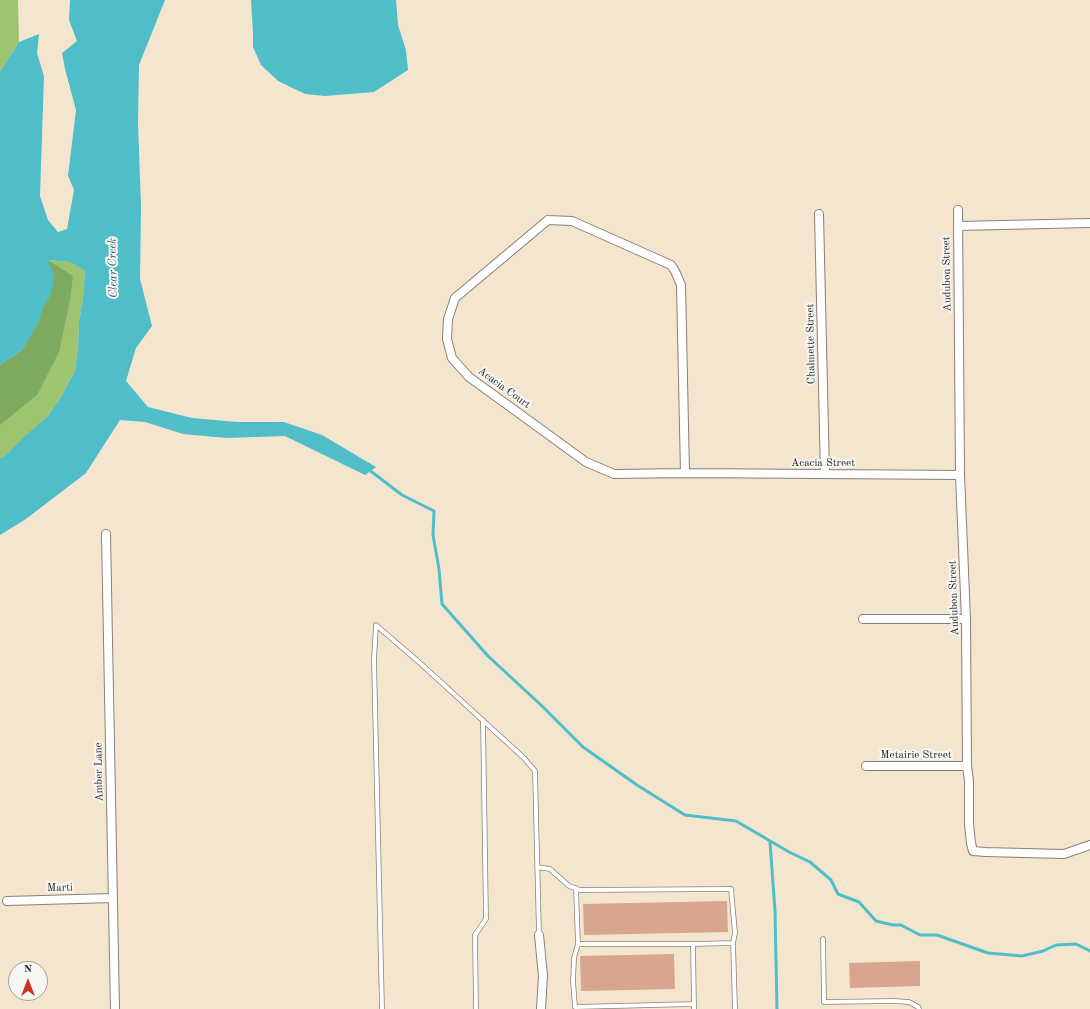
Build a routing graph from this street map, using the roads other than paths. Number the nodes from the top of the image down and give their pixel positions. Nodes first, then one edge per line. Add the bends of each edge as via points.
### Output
1 (958, 210) dead end
2 (819, 214) dead end
3 (1090, 223) edge
4 (958, 226) junction
5 (685, 472) junction
6 (825, 474) junction
7 (960, 474) junction
8 (106, 534) dead end
9 (863, 619) dead end
10 (966, 619) junction
11 (483, 720) junction
12 (866, 766) dead end
13 (967, 766) junction
14 (1090, 845) edge
15 (537, 867) junction
16 (576, 888) junction
17 (113, 898) junction
18 (8, 901) dead end
19 (539, 935) joint
20 (823, 938) dead end
21 (733, 943) junction
22 (578, 944) junction
23 (693, 944) junction
24 (694, 1007) edge
25 (575, 1008) edge
26 (115, 1009) edge
27 (382, 1009) edge
28 (476, 1009) edge
29 (541, 1009) edge
30 (735, 1009) edge
31 (919, 1009) edge

1 - 4 street, Audubon Street
2 - 6 street, Chalmette Street
3 - 4 street
4 - 7 street, Audubon Street
5 - 5 street, Acacia Court via 614,474 586,462 469,377 452,358 447,339 448,320 455,298 548,220 572,221 671,264 681,285
5 - 6 street, Acacia Street
6 - 7 street, Acacia Street
7 - 10 street, Audubon Street
8 - 17 street, Amber Lane
9 - 10 street
10 - 13 street, Audubon Street
11 - 15 lane via 535,771
11 - 27 lane via 376,625 374,660
11 - 28 lane via 486,919 475,935
12 - 13 street, Metairie Street
13 - 14 street, Audubon Street via 970,843 973,851 1064,854
15 - 16 lane via 550,869 569,886
15 - 19 lane
16 - 21 lane via 731,889 735,933
16 - 22 lane
17 - 18 street, Marti
17 - 26 street, Amber Lane
19 - 29 street via 543,976
20 - 31 lane via 824,1002 909,1002
21 - 23 lane
21 - 30 lane
22 - 23 lane
22 - 25 lane via 572,981
23 - 24 lane
24 - 25 lane

